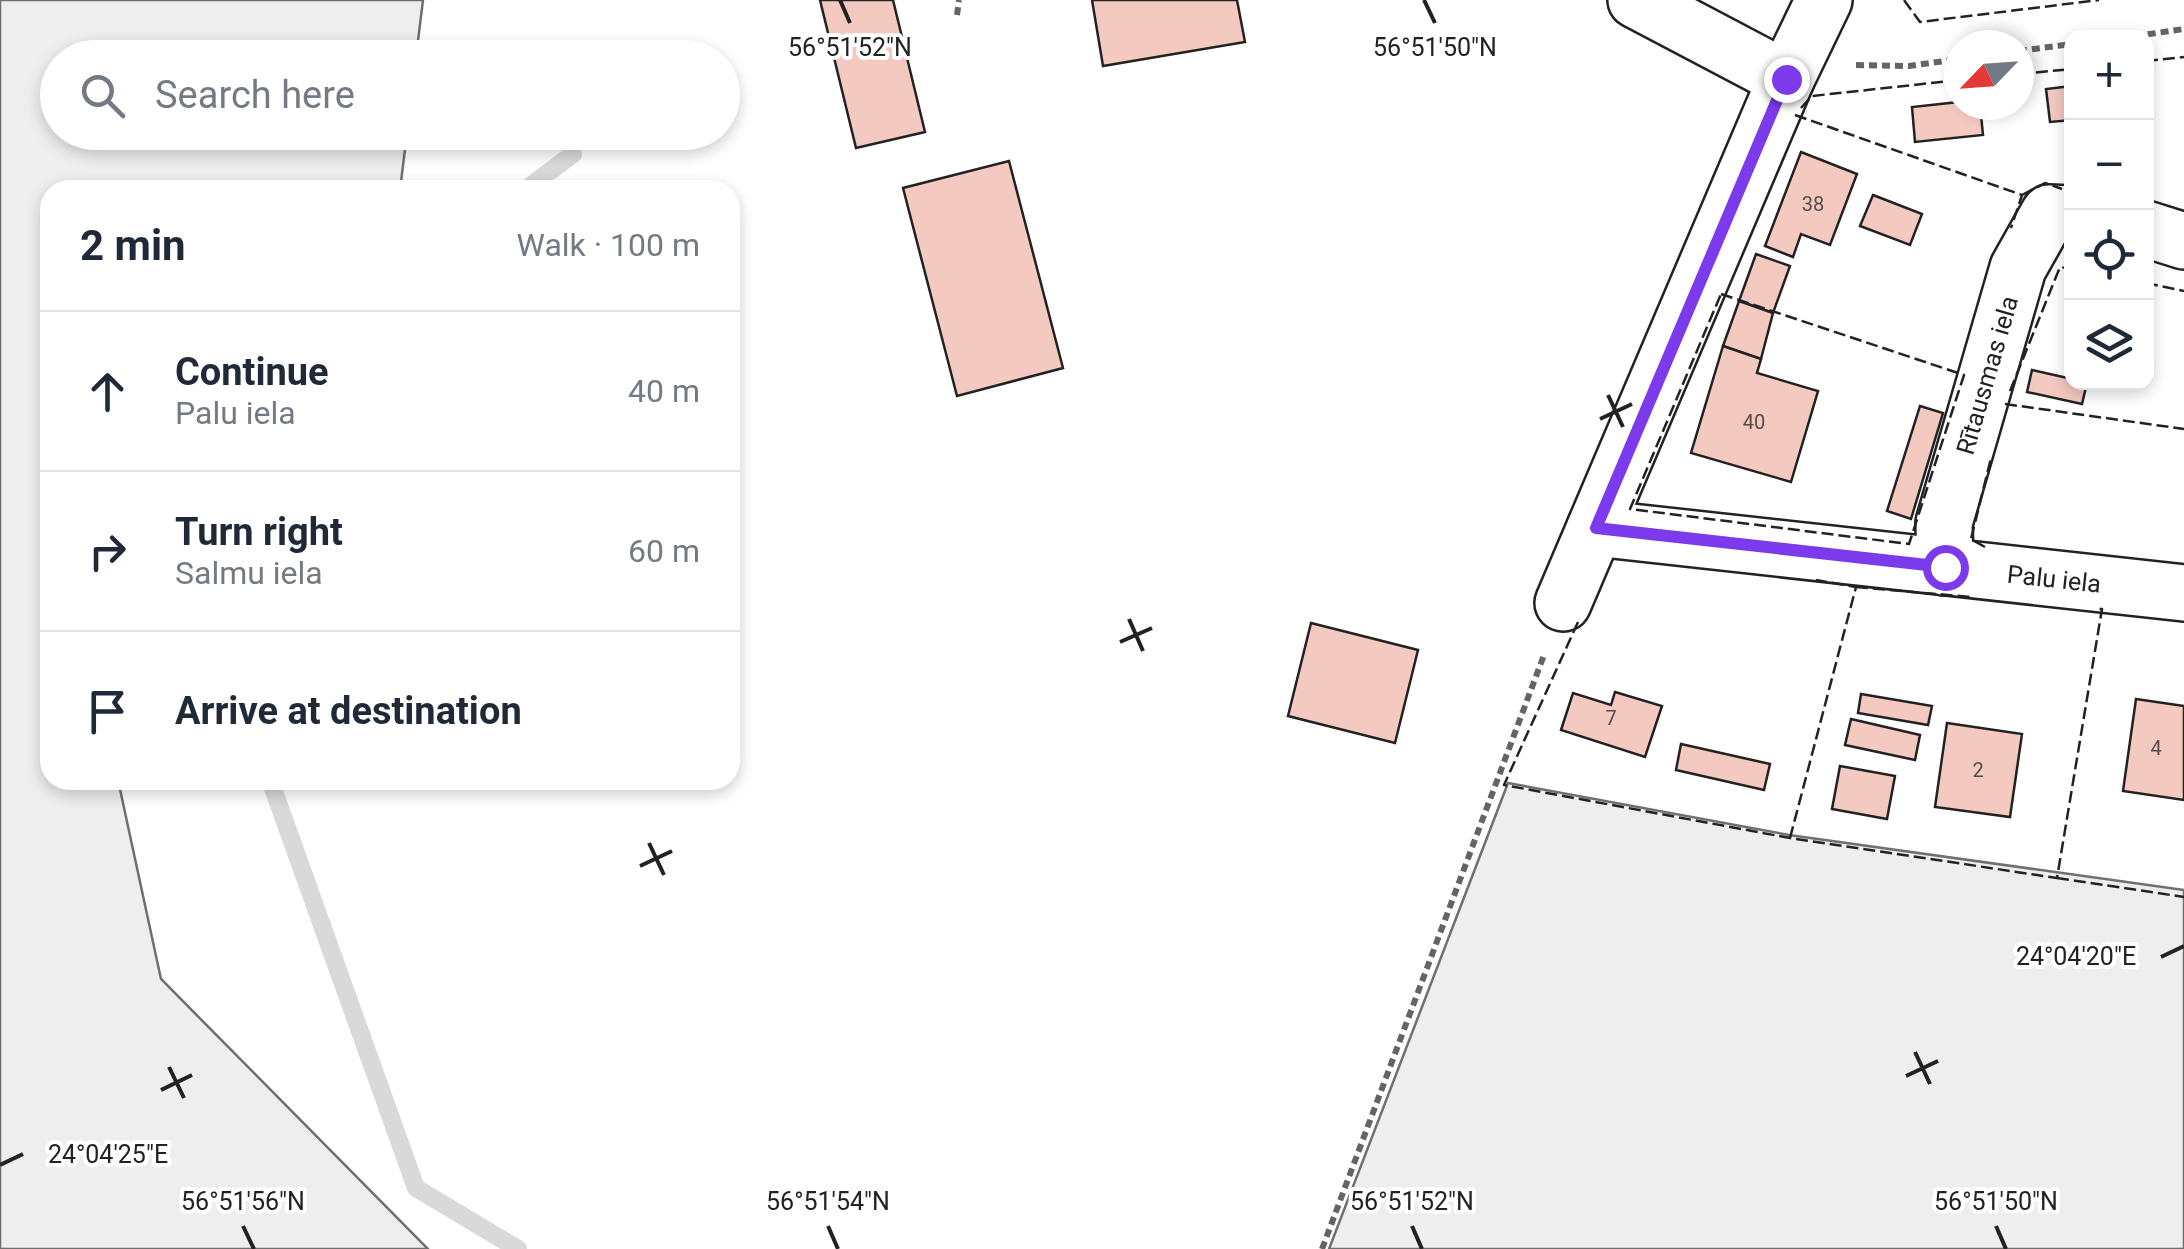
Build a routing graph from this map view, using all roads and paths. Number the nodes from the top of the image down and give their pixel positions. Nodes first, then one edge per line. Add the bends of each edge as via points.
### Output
1 (959, 0) edge
2 (1636, 0) edge
3 (957, 15) dead end
4 (2184, 29) edge
5 (2154, 33) edge
6 (1805, 39) edge
7 (2064, 45) edge
8 (2034, 49) edge
9 (1944, 61) edge
10 (2064, 214) edge
11 (2154, 232) edge
12 (2184, 241) edge
13 (1611, 530) junction
14 (1945, 567) junction
15 (2184, 593) edge
16 (1563, 603) joint
17 (1322, 1249) edge

1 - 3 path
2 - 6 street
4 - 5 path
6 - 9 path via 1851,65
6 - 13 street
7 - 8 path
10 - 14 street, Rītausmas iela via 2049,213 2018,268 1944,522
11 - 12 street
13 - 14 street, Palu iela
13 - 16 street
14 - 15 street, Palu iela
16 - 17 path

